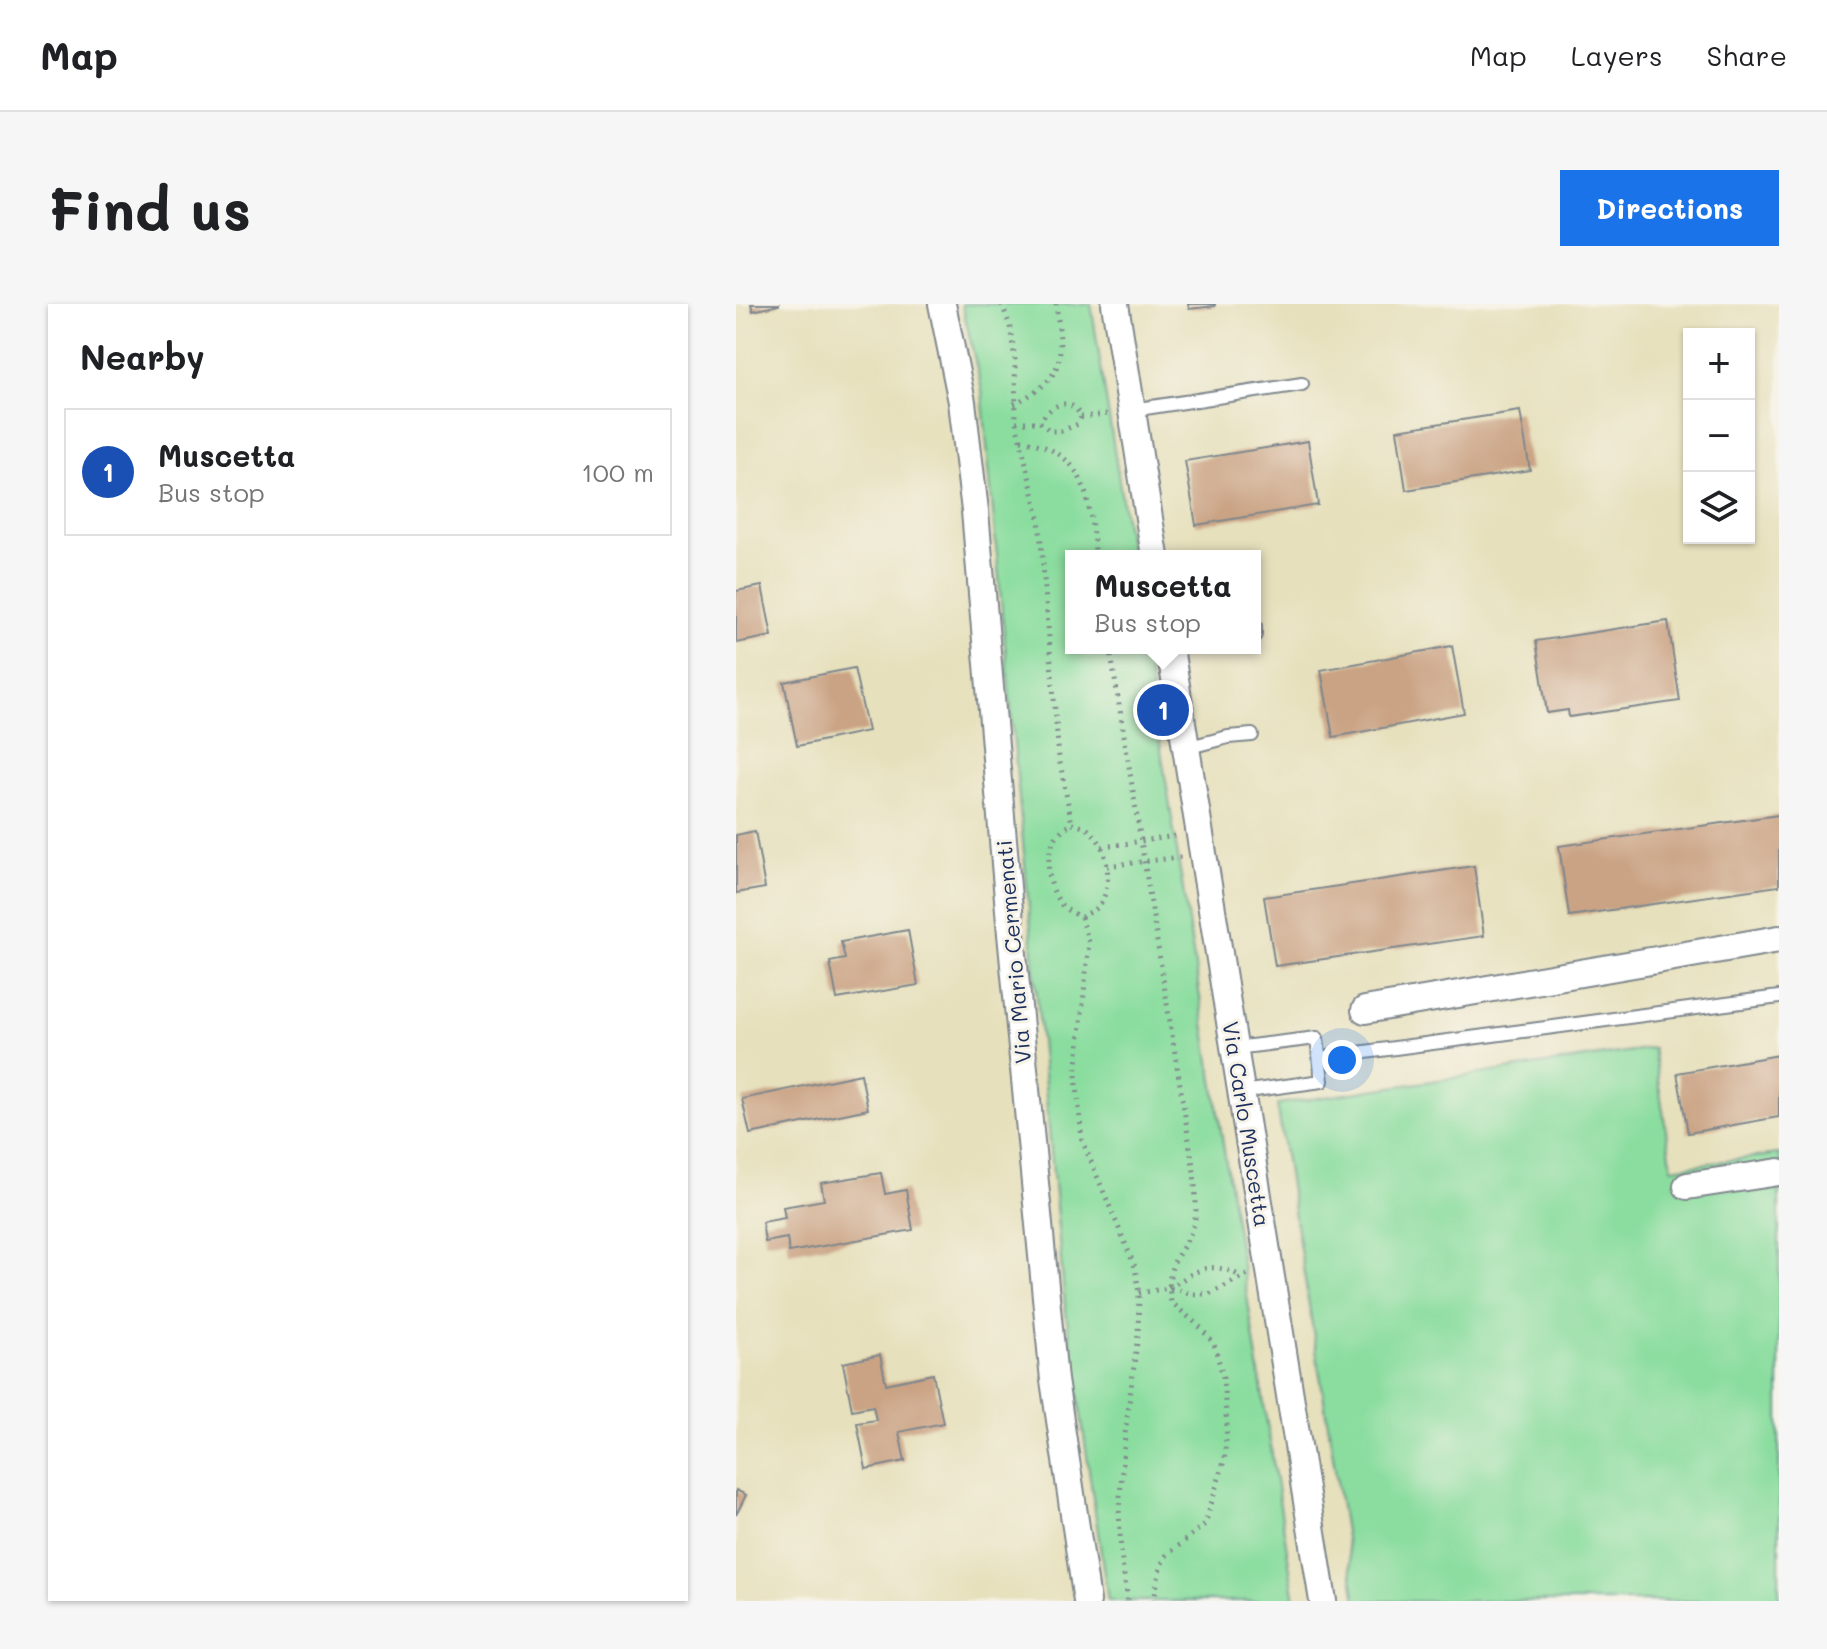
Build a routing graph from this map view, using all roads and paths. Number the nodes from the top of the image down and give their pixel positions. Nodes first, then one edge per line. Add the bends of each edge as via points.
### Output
1 (942, 304) edge
2 (1002, 304) edge
3 (1056, 304) edge
4 (1115, 304) edge
5 (1302, 384) dead end
6 (1014, 404) junction
7 (1132, 410) junction
8 (1016, 422) junction
9 (1040, 422) junction
10 (1021, 440) junction
11 (1095, 550) edge
12 (1154, 550) edge
13 (1111, 654) edge
14 (1177, 654) edge
15 (1252, 735) dead end
16 (1186, 748) junction
17 (1072, 824) junction
18 (1140, 842) junction
19 (1202, 843) junction
20 (1102, 847) junction
21 (1144, 862) junction
22 (1107, 866) junction
23 (1081, 917) junction
24 (1779, 939) edge
25 (1779, 997) edge
26 (1365, 1010) dead end
27 (1235, 1048) junction
28 (1320, 1058) junction
29 (1241, 1092) junction
30 (1779, 1172) edge
31 (1687, 1186) dead end
32 (1270, 1269) junction
33 (1240, 1276) junction
34 (1169, 1288) junction
35 (1139, 1293) junction
36 (1087, 1601) edge
37 (1128, 1601) edge
38 (1154, 1601) edge
39 (1323, 1601) edge

1 - 36 street, Via Mario Cermenati via 962,402 975,511 1053,1365
2 - 6 path via 1015,360
3 - 6 path via 1061,349 1057,370 1042,388
4 - 7 street
5 - 7 lane
6 - 8 path
7 - 12 street
8 - 9 path
8 - 10 path
9 - 9 path via 1050,431 1061,431 1078,424 1081,417 1077,409 1058,405 1047,409
10 - 11 path via 1050,449 1081,476
10 - 17 path via 1039,518 1059,758
13 - 18 path
14 - 16 street, Via Carlo Muscetta
15 - 16 lane
16 - 19 street, Via Carlo Muscetta
17 - 20 path via 1089,830
17 - 23 path via 1061,828 1052,841 1051,885 1067,910
18 - 19 path
18 - 20 path
18 - 21 path
19 - 21 path
19 - 27 street, Via Carlo Muscetta
20 - 22 path
21 - 22 path
21 - 34 path via 1197,1208 1169,1271
22 - 23 path via 1107,887 1097,907
23 - 35 path via 1089,942 1076,1075 1082,1140 1135,1267
24 - 26 street
25 - 28 lane
27 - 28 lane via 1317,1038
27 - 29 street, Via Carlo Muscetta
28 - 29 lane via 1322,1081
29 - 32 street, Via Carlo Muscetta
30 - 31 street
32 - 33 path
32 - 39 street, Via Carlo Muscetta
33 - 34 path via 1209,1294
33 - 34 path via 1211,1266
34 - 35 path
34 - 38 path via 1171,1302 1214,1344 1227,1426 1224,1462 1205,1524 1166,1556
35 - 37 path via 1119,1508

